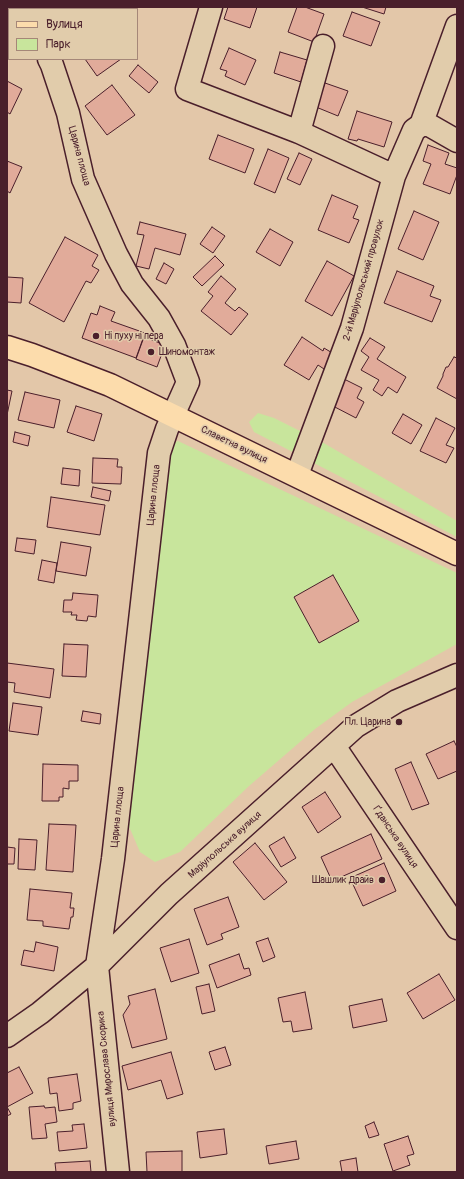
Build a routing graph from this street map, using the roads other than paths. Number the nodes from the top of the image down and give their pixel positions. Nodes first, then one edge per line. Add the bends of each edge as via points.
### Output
1 (211, 7) edge
2 (457, 26) edge
3 (324, 46) dead end
4 (50, 60) edge
5 (421, 125) junction
6 (299, 132) junction
7 (457, 141) edge
8 (394, 176) junction
9 (7, 347) edge
10 (173, 415) junction
11 (297, 475) junction
12 (457, 554) edge
13 (457, 675) edge
14 (334, 746) junction
15 (457, 928) edge
16 (97, 966) junction
17 (7, 1036) edge
18 (118, 1172) edge

1 - 6 street via 187,89
2 - 5 street, 2-й Маріупольський провулок
3 - 6 street
4 - 10 street, Царина площа via 68,114 83,179 132,284 159,318 174,345 188,382
5 - 7 street via 429,125
5 - 8 street, 2-й Маріупольський провулок via 414,130
6 - 8 street
8 - 11 street, 2-й Маріупольський провулок via 352,328
9 - 10 main road, Славетна вулиця via 110,385
10 - 11 main road, Славетна вулиця
10 - 16 street, Царина площа via 159,453 113,859
11 - 12 main road, Славетна вулиця
13 - 14 street, Маріупольська вулиця via 397,701 356,726
14 - 15 street, Ґданська вулиця
14 - 16 street, Маріупольська вулиця via 169,894
16 - 17 street, Маріупольська вулиця via 40,1013
16 - 18 street, вулиця Мирослава Скорика

